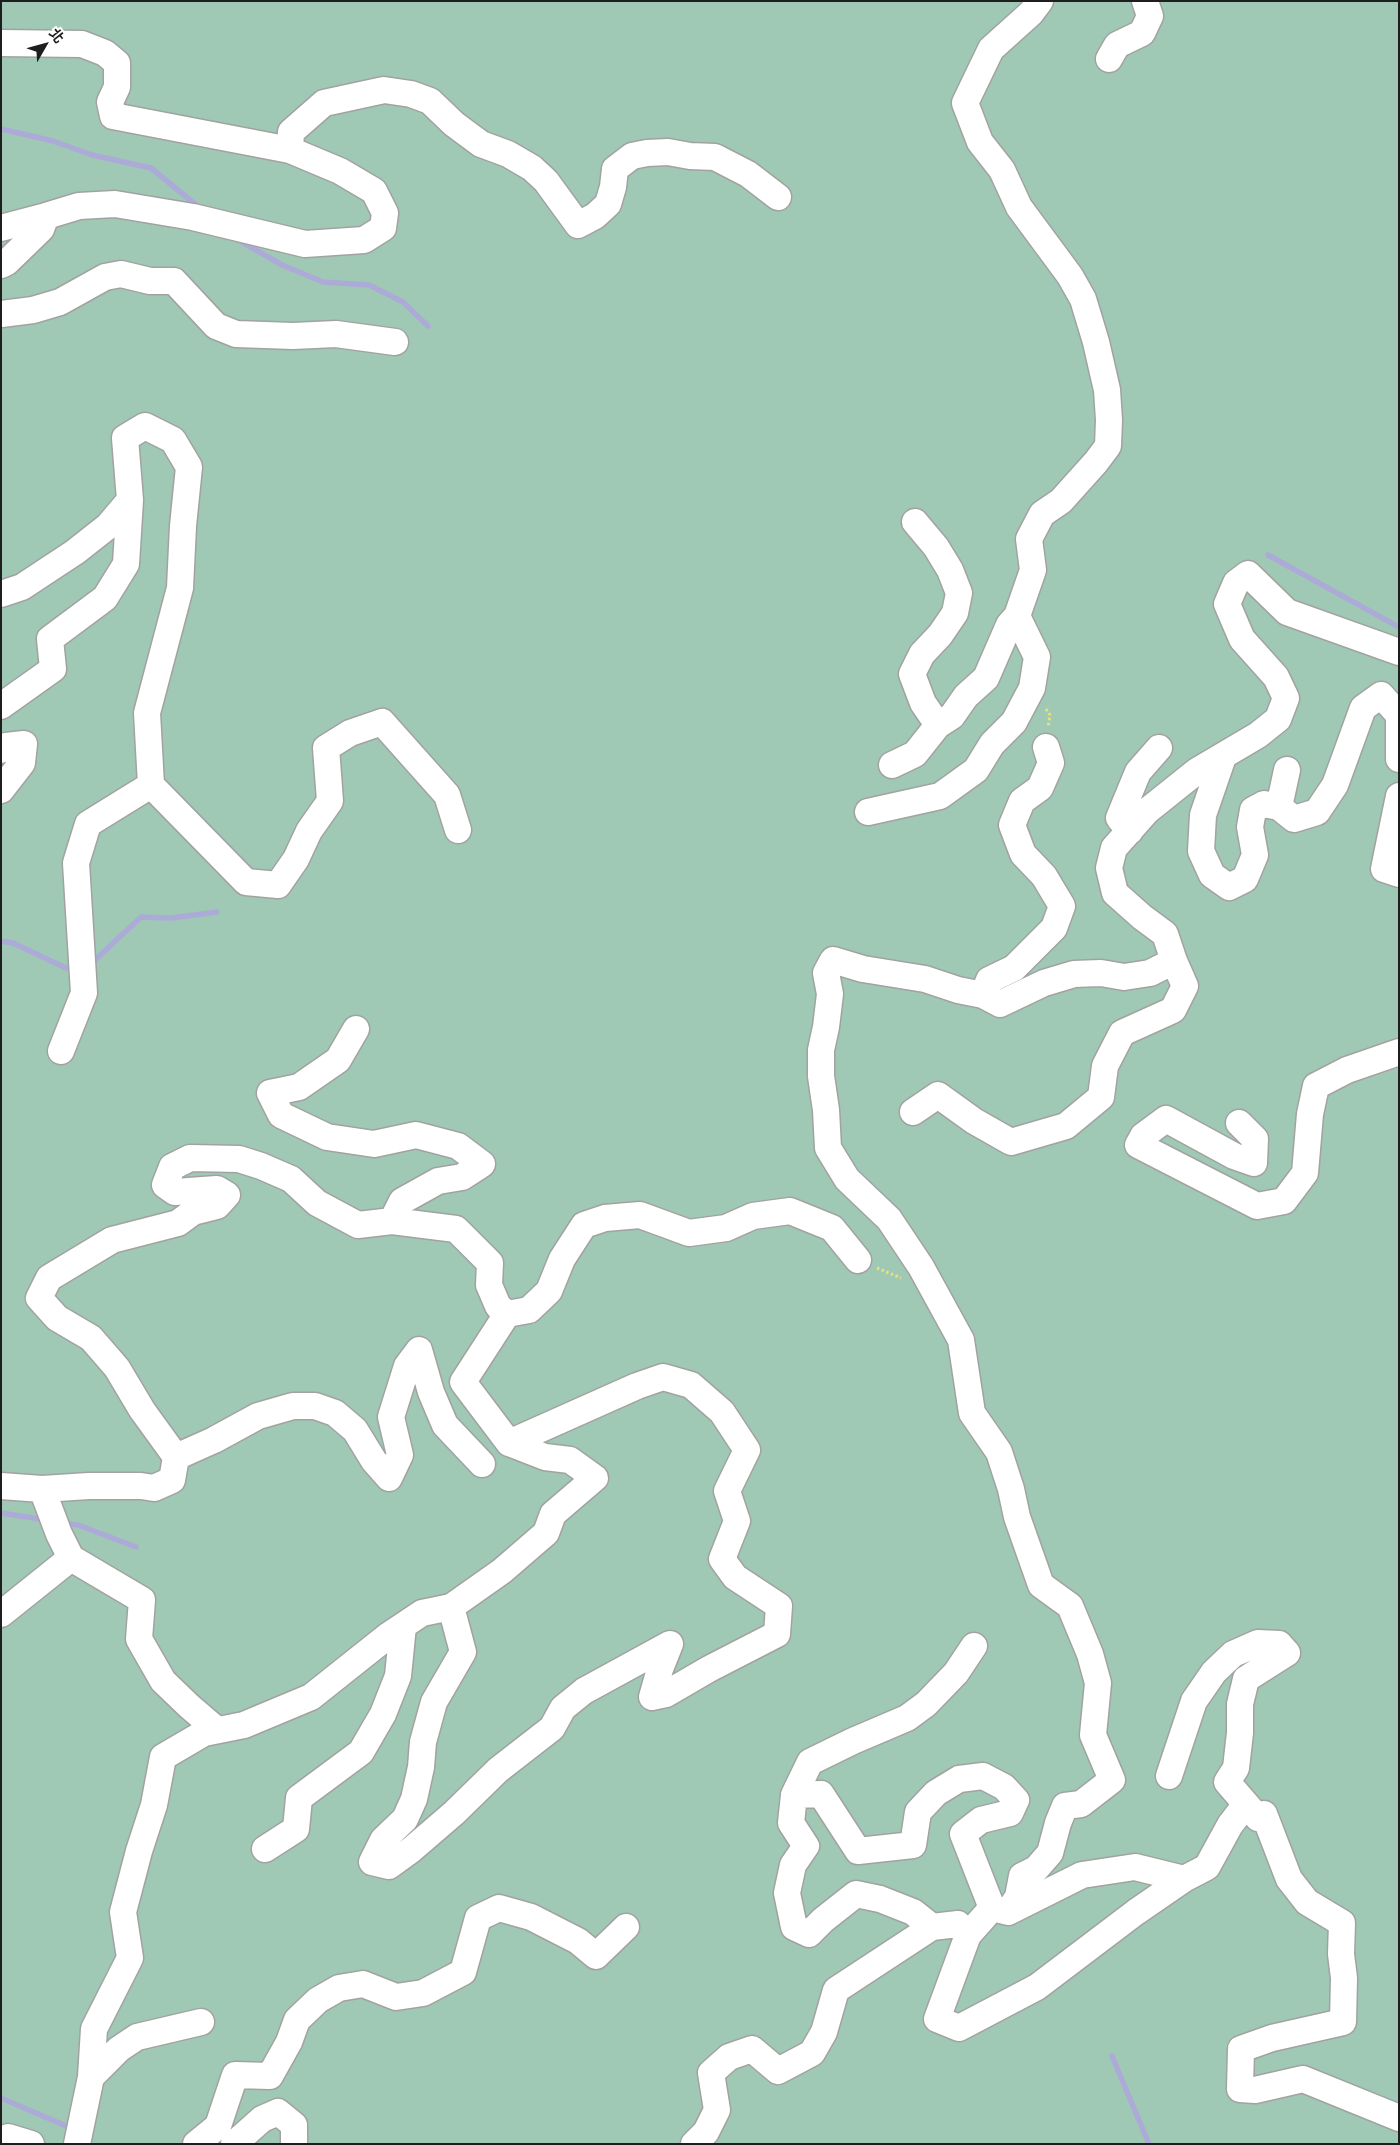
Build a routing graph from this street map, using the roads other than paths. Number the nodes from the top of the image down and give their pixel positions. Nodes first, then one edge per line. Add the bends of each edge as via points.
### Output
1 (1145, 1) edge
2 (1040, 2) edge
3 (1, 43) edge
4 (1109, 59) dead end
5 (290, 150) junction
6 (778, 197) dead end
7 (46, 216) junction
8 (1, 228) edge
9 (1, 265) edge
10 (1, 314) edge
11 (395, 342) dead end
12 (130, 500) junction
13 (915, 522) dead end
14 (1, 594) edge
15 (1017, 616) junction
16 (1399, 652) edge
17 (1, 706) edge
18 (938, 725) junction
19 (1046, 747) dead end
20 (1159, 748) dead end
21 (1, 750) edge
22 (1223, 757) junction
23 (1399, 759) edge
24 (892, 765) dead end
25 (1287, 770) dead end
26 (151, 785) junction
27 (1399, 796) edge
28 (4, 797) edge
29 (1279, 807) junction
30 (868, 812) dead end
31 (458, 830) dead end
32 (1130, 831) junction
33 (1399, 874) edge
34 (1174, 961) junction
35 (984, 995) junction
36 (356, 1029) dead end
37 (61, 1051) dead end
38 (1399, 1052) edge
39 (913, 1112) dead end
40 (1239, 1123) dead end
41 (392, 1221) junction
42 (858, 1260) road end
43 (507, 1314) junction
44 (509, 1443) junction
45 (176, 1457) junction
46 (482, 1464) dead end
47 (1, 1486) edge
48 (46, 1498) junction
49 (71, 1558) junction
50 (452, 1607) junction
51 (1, 1614) edge
52 (403, 1626) junction
53 (974, 1646) dead end
54 (217, 1730) junction
55 (1168, 1776) dead end
56 (794, 1795) junction
57 (1246, 1804) junction
58 (265, 1849) dead end
59 (1184, 1879) junction
60 (1000, 1910) junction
61 (626, 1927) dead end
62 (932, 1927) junction
63 (968, 1935) junction
64 (201, 2022) dead end
65 (91, 2077) junction
66 (1399, 2118) edge
67 (1, 2141) edge
68 (31, 2144) edge
69 (77, 2144) edge
70 (196, 2144) edge
71 (234, 2144) edge
72 (294, 2144) edge
73 (694, 2144) edge

1 - 4 lane via 1150,16 1142,33 1117,45
2 - 15 lane via 991,49 965,103 980,142 1002,170 1019,207 1083,299 1103,370 1109,420 1108,446 1061,501 1042,514 1029,539 1033,570
3 - 5 lane via 82,44 105,53 117,63 117,87 110,102 113,116
5 - 6 lane via 292,132 324,103 384,90 430,101 482,144 532,168 546,181 578,224 595,216 608,204 615,169 632,156 647,153 715,157 748,174
5 - 7 lane via 340,171 374,191 385,213 383,228 364,240 305,244 198,218 114,204 79,206
7 - 8 lane
7 - 9 lane via 41,229
10 - 11 lane via 60,302 105,277 121,274 150,281 174,281 216,326 236,334 336,334
12 - 14 lane via 108,526 75,552 22,587
12 - 17 lane via 126,564 105,598 50,639 54,669
12 - 26 lane via 125,438 145,426 173,440 189,467 180,588 147,713
13 - 18 lane via 936,547 959,593 955,613 922,654 912,674 923,703
15 - 18 lane via 1009,625 986,678 966,696 952,716
15 - 30 lane via 1037,657 1032,688 1014,722 992,744 976,770 940,796
16 - 22 lane via 1287,612 1248,574 1236,584 1227,604 1242,639 1276,677 1286,698 1278,720
18 - 24 lane via 915,754
19 - 35 lane via 1051,763 1040,788 1022,801 1012,825 1023,854 1044,876 1062,906 1054,928 1014,968 989,980
20 - 32 lane via 1138,772 1119,818
21 - 28 lane via 6,746 24,744 22,763
22 - 29 lane via 1202,815 1201,851 1212,875 1229,887 1245,879 1255,855 1250,827 1254,810 1264,804
22 - 32 lane via 1170,790
23 - 29 lane via 1399,715 1381,695 1363,708 1335,785 1317,812 1294,819
25 - 29 lane
26 - 31 lane via 246,882 278,885 296,859 308,831 330,801 326,748 350,733 382,722 446,795
26 - 37 lane via 88,824 76,863 84,993
27 - 33 lane via 1384,869
32 - 34 lane via 1114,848 1109,868 1115,893 1165,934
34 - 35 lane via 1150,973 1124,977 1101,973 1074,974 1044,983 1000,1004
34 - 39 lane via 1185,986 1173,1010 1122,1032 1105,1066 1100,1097 1066,1126 1011,1142 974,1122 938,1095
35 - 60 lane via 833,960 826,973 830,994 821,1050 821,1076 828,1148 847,1179 889,1219 921,1267 961,1340 972,1413 999,1452 1012,1489 1016,1517 1041,1585 1070,1606 1098,1683 1093,1735 1112,1780 1081,1804 1065,1806 1050,1853 1036,1869 1022,1876 1018,1897
36 - 41 lane via 338,1060 299,1087 270,1093 281,1115 327,1136 374,1144 416,1135 458,1146 482,1164 462,1177 438,1181 402,1201
38 - 40 lane via 1347,1070 1316,1086 1305,1173 1284,1201 1257,1206 1138,1145 1143,1136 1166,1119 1234,1156 1254,1163 1255,1139
41 - 43 lane via 456,1229 490,1262 489,1285 498,1306
41 - 45 lane via 358,1225 317,1203 291,1179 261,1166 239,1159 190,1158 172,1167 165,1186 175,1192 217,1188 227,1195 217,1206 193,1212 178,1223 112,1240 49,1278 39,1298 58,1318 90,1338 117,1368
42 - 43 lane via 832,1228 790,1211 752,1216 726,1228 689,1233 640,1215 605,1218 584,1225 562,1259 549,1291 529,1310
43 - 44 lane via 464,1382
44 - 50 lane via 545,1457 570,1460 595,1478 553,1514 546,1533 502,1571
44 - 50 lane via 663,1377 691,1385 722,1412 747,1450 727,1491 737,1521 722,1559 735,1577 779,1606 777,1634 666,1694 652,1697 670,1644 584,1691 563,1708 552,1728 498,1770 411,1850 388,1866 372,1862 383,1840 408,1813 414,1799 423,1742 434,1702 463,1652
45 - 46 lane via 258,1416 292,1406 315,1406 335,1413 355,1430 389,1478 400,1455 391,1417 407,1366 419,1350 445,1425
45 - 48 lane via 172,1480 154,1488 98,1486
47 - 48 lane
48 - 49 lane
49 - 51 lane
49 - 54 lane via 142,1600 139,1639 163,1681
50 - 52 lane via 422,1613
52 - 54 lane via 312,1697 244,1724
52 - 58 lane via 398,1676 383,1714 361,1752 299,1798 296,1829
53 - 56 lane via 956,1673 926,1704 907,1718 810,1762
54 - 65 lane via 204,1733 163,1757 154,1805 123,1912 130,1958 94,2029
55 - 57 lane via 1194,1701 1214,1672 1233,1654 1258,1643 1279,1644 1287,1653 1246,1679 1240,1704 1236,1768 1228,1782
56 - 60 lane via 821,1794 858,1851 913,1845 918,1812 936,1793 959,1778 983,1776 1004,1787 1016,1800 1010,1813 981,1820 962,1834
56 - 62 lane via 790,1823 806,1846 793,1864 787,1893 794,1928 809,1934 856,1894 913,1912
57 - 59 lane via 1230,1825 1207,1867
57 - 66 lane via 1258,1818 1264,1814 1289,1879 1307,1902 1342,1923 1344,1978 1343,2022 1272,2038 1241,2049 1240,2089 1255,2090 1303,2079
59 - 60 lane via 1135,1867 1082,1875
59 - 63 lane via 1037,1987 959,2028 936,2019
60 - 63 lane
61 - 70 lane via 596,1956 578,1941 531,1917 500,1908 478,1918 463,1972 423,1993 396,1997 363,1984 339,1988 318,2000 298,2020 270,2076 235,2075 218,2126
62 - 63 lane via 958,1924
62 - 73 lane via 836,1990 824,2032 812,2053 778,2071 752,2049 729,2057 711,2073 716,2110 706,2132
64 - 65 lane via 137,2038 120,2049
65 - 69 lane
67 - 68 lane via 8,2137
71 - 72 lane via 262,2119 278,2112 294,2125

